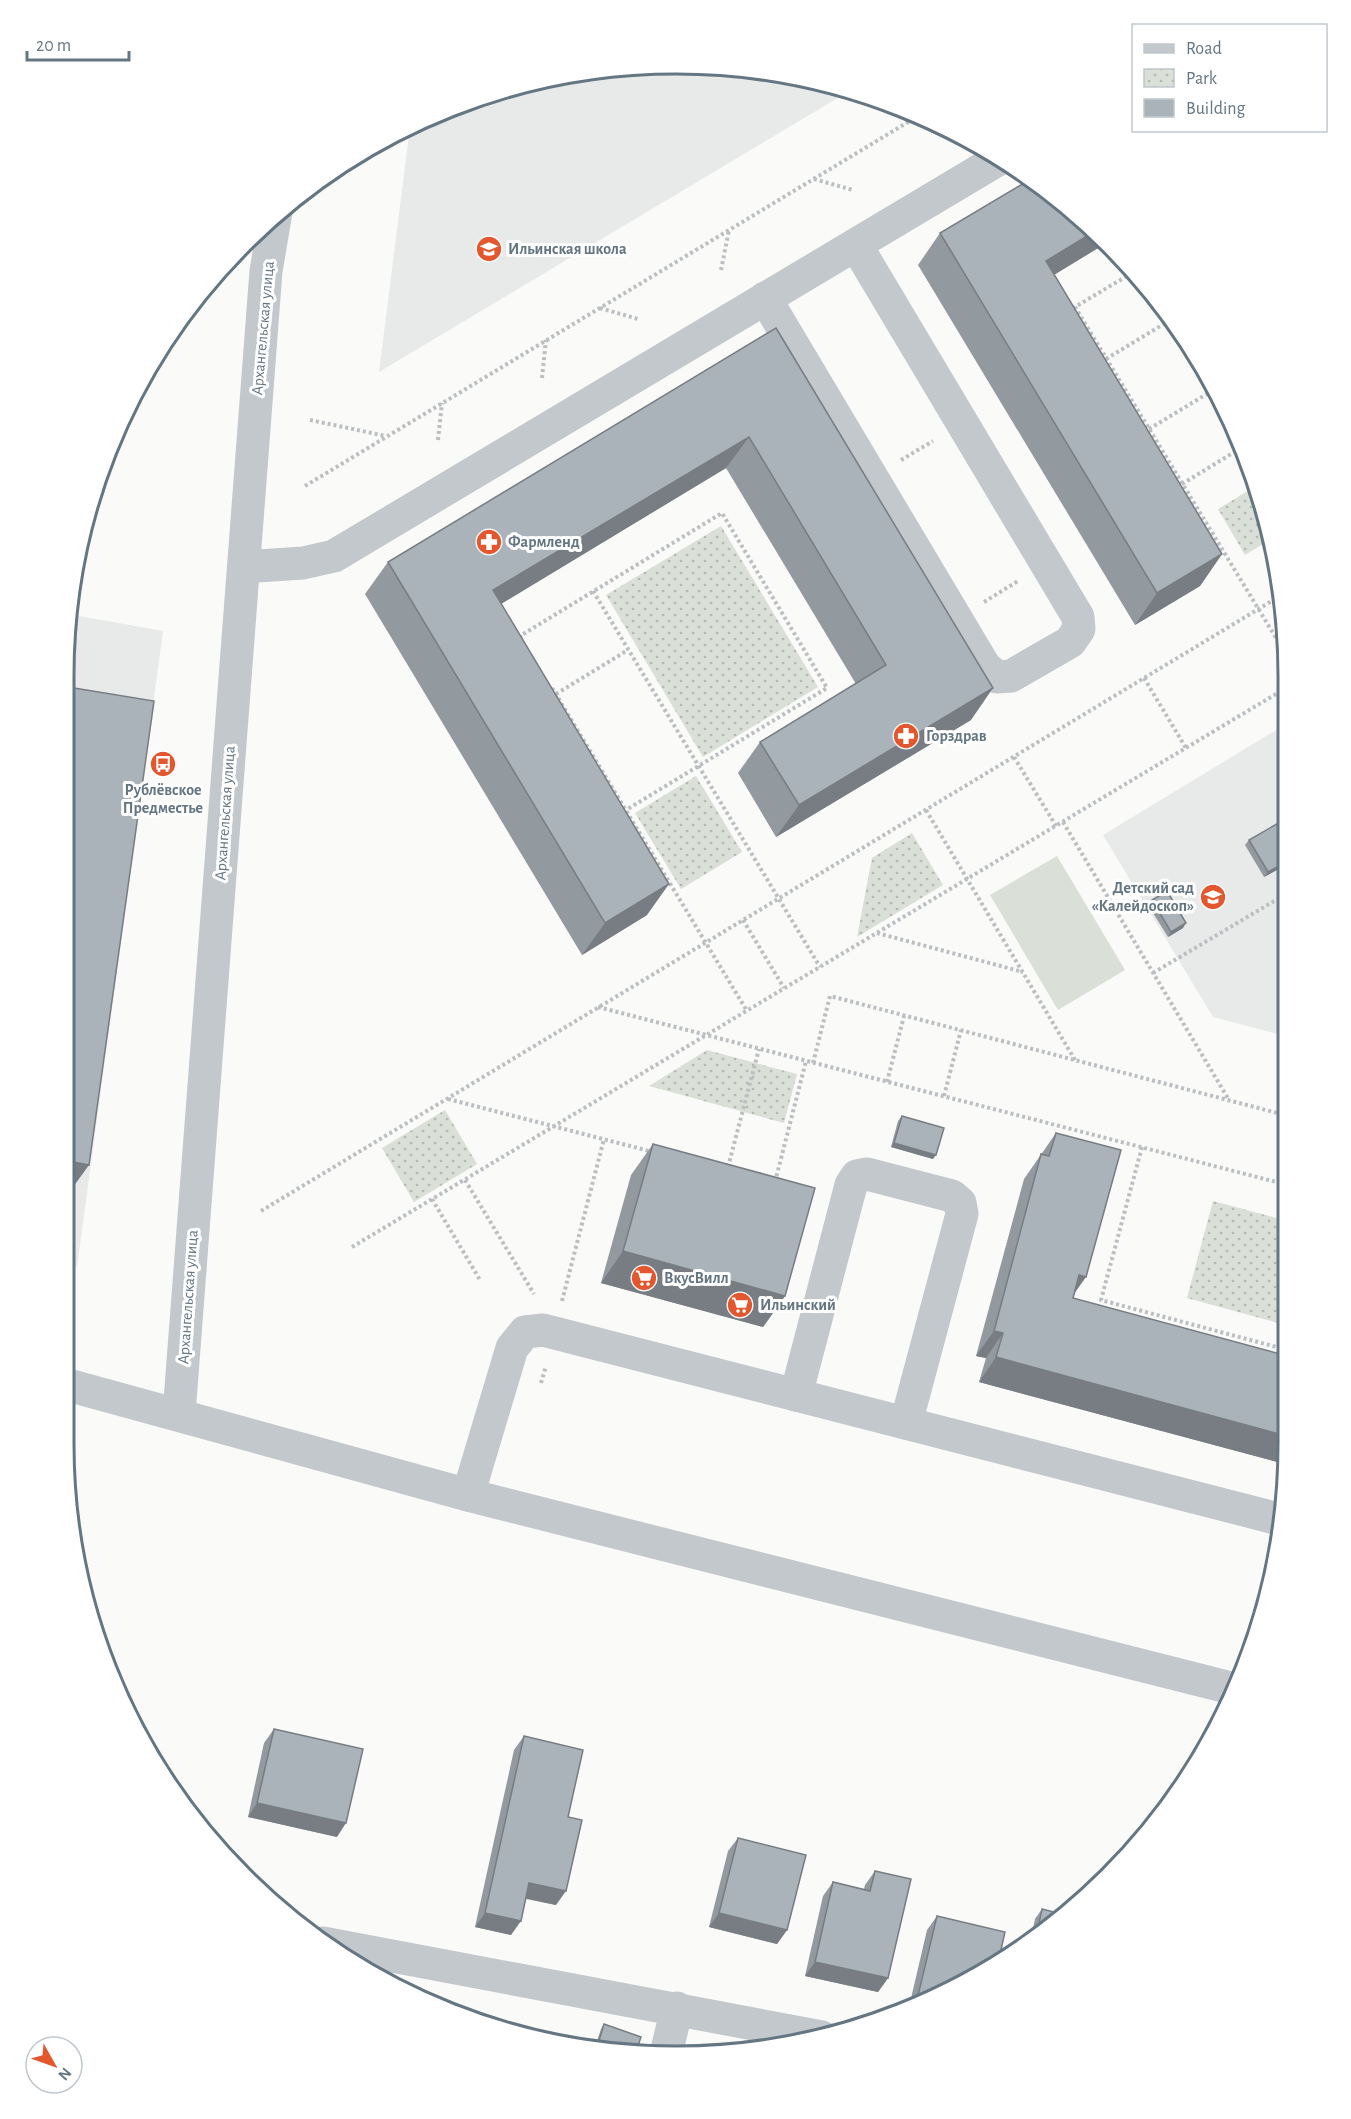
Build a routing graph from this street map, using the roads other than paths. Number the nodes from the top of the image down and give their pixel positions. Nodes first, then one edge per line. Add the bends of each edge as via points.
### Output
1 (991, 164) edge
2 (273, 228) edge
3 (856, 245) junction
4 (765, 298) junction
5 (244, 567) junction
6 (74, 1387) edge
7 (796, 1395) junction
8 (179, 1414) junction
9 (906, 1423) junction
10 (468, 1495) junction
11 (1272, 1517) edge
12 (1226, 1687) edge
13 (350, 1950) edge
14 (677, 2008) junction
15 (799, 2032) edge
16 (668, 2046) edge

1 - 3 street
2 - 5 street, Архангельская улица via 266,271
3 - 4 street
3 - 4 street via 1078,617 1079,629 1070,642 1011,676 997,677 985,667
4 - 5 street via 334,556 303,563
5 - 8 street, Архангельская улица
6 - 8 street
7 - 9 street
7 - 9 street via 851,1185 857,1176 867,1174 952,1196 960,1203 962,1214
7 - 10 street via 543,1330 525,1332 512,1348
8 - 10 street
9 - 11 street
10 - 12 street
13 - 14 street
14 - 15 street
14 - 16 street

